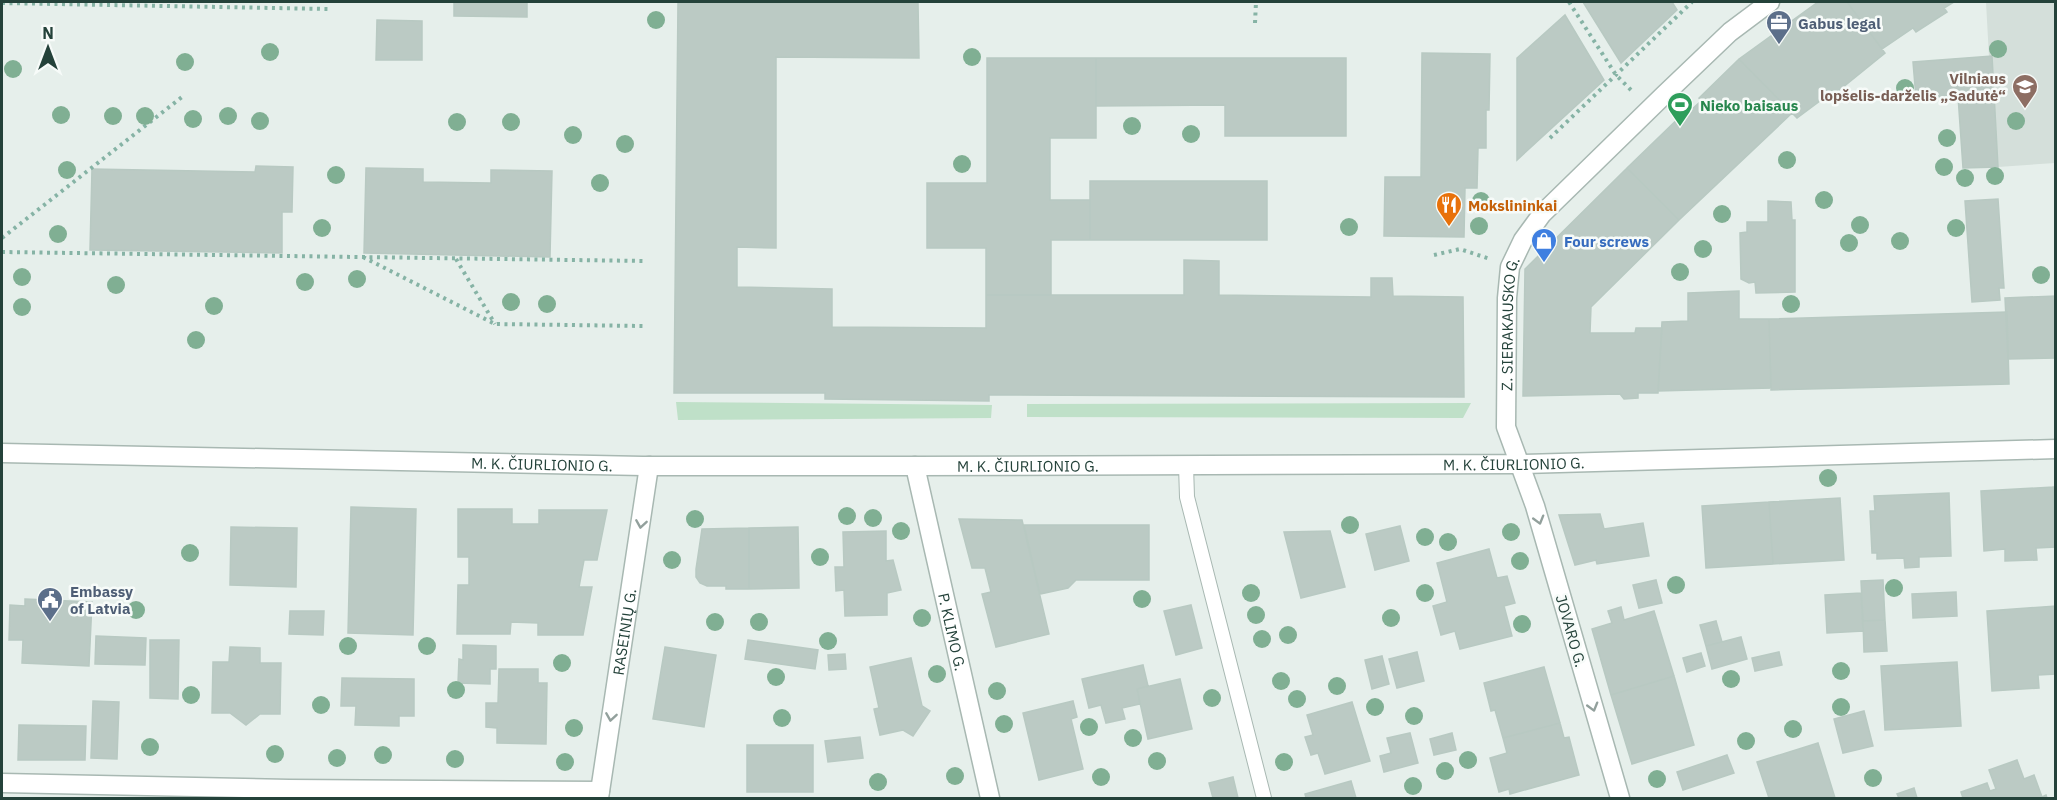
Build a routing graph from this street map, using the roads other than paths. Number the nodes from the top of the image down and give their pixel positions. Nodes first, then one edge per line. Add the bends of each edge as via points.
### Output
1 (1770, 2) edge
2 (2055, 449) edge
3 (2, 453) edge
4 (1520, 464) junction
5 (1186, 465) junction
6 (649, 466) junction
7 (915, 466) junction
8 (2, 783) edge
9 (599, 795) edge
10 (990, 798) edge
11 (1264, 798) edge
12 (1620, 798) edge

1 - 4 street, Z. SIERAKAUSKO G. via 1730,32 1672,87 1542,214 1523,240 1510,267 1507,298 1506,427
2 - 4 street, M. K. ČIURLIONIO G.
3 - 6 street, M. K. ČIURLIONIO G.
4 - 5 street, M. K. ČIURLIONIO G.
4 -> 12 street, JOVARO G.
5 - 7 street, M. K. ČIURLIONIO G.
5 - 11 lane via 1187,497
6 - 7 street, M. K. ČIURLIONIO G.
6 -> 9 street, RASEINIŲ G.
7 - 10 street, P. KLIMO G.
8 - 9 street

